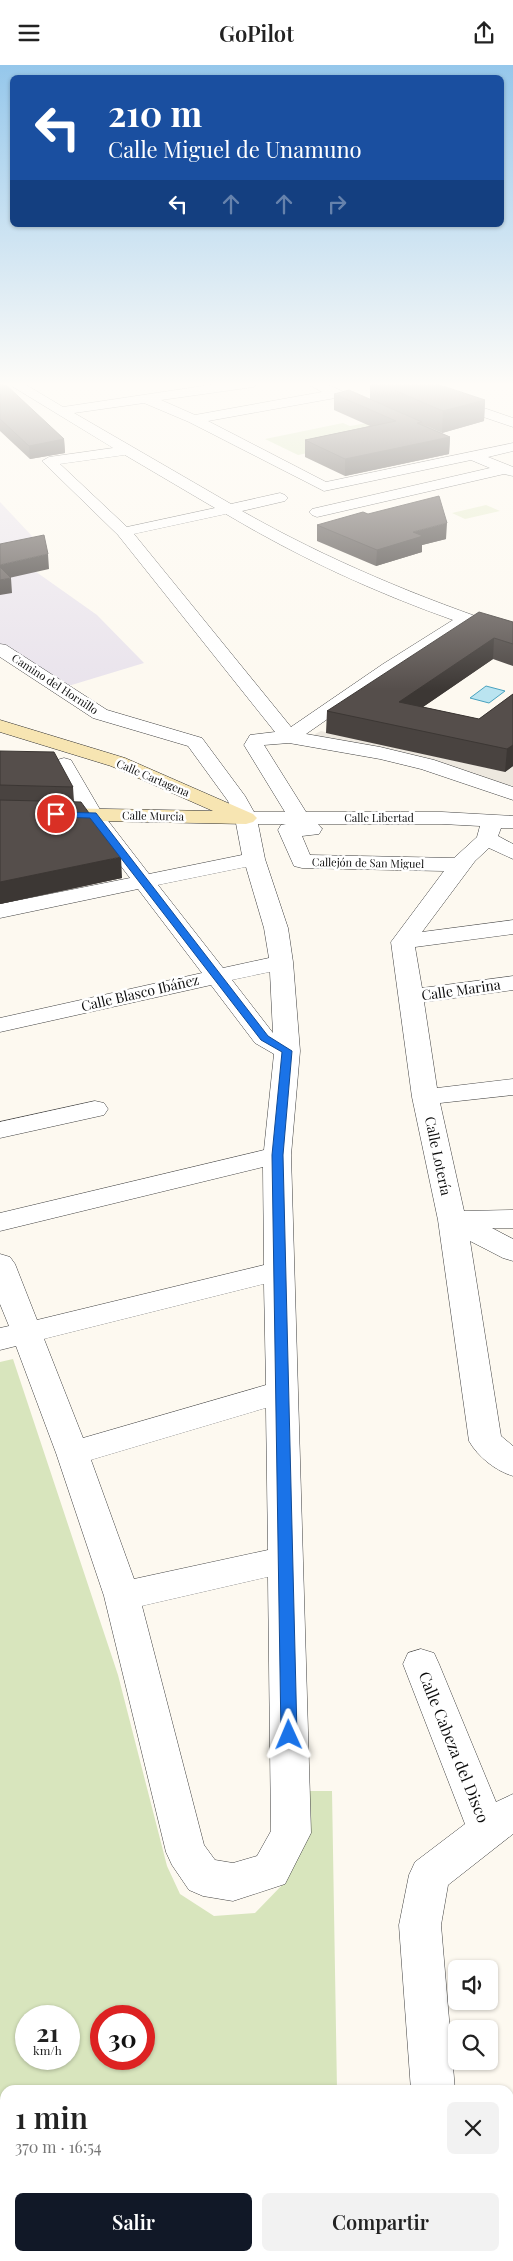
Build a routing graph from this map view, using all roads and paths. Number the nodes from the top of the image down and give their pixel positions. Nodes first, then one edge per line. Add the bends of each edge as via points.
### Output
1 (75, 485) edge
2 (188, 485) edge
3 (441, 485) edge
4 (280, 498) dead end
5 (230, 509) junction
6 (317, 512) dead end
7 (124, 532) junction
8 (466, 620) junction
9 (513, 635) edge
10 (0, 649) edge
11 (20, 661) junction
12 (0, 671) edge
13 (0, 726) edge
14 (290, 737) junction
15 (93, 755) junction
16 (513, 794) edge
17 (513, 802) edge
18 (0, 813) edge
19 (93, 815) junction
20 (246, 818) junction
21 (305, 823) junction
22 (497, 827) edge
23 (513, 852) edge
24 (254, 859) junction
25 (464, 860) junction
26 (143, 882) junction
27 (0, 911) edge
28 (513, 927) edge
29 (403, 941) junction
30 (281, 962) junction
31 (217, 976) junction
32 (513, 983) edge
33 (410, 997) junction
34 (0, 1025) edge
35 (287, 1051) junction
36 (513, 1087) edge
37 (425, 1097) junction
38 (94, 1109) dead end
39 (0, 1130) edge
40 (277, 1155) junction
41 (513, 1219) edge
42 (452, 1220) junction
43 (0, 1222) edge
44 (513, 1251) edge
45 (0, 1264) edge
46 (279, 1271) junction
47 (13, 1336) edge
48 (282, 1392) junction
49 (72, 1453) junction
50 (513, 1464) edge
51 (286, 1560) junction
52 (122, 1596) junction
53 (421, 1664) dead end
54 (500, 1821) edge
55 (433, 2085) edge

1 - 7 street
2 - 5 street
3 - 6 street
4 - 5 street
5 - 7 street
5 - 8 street via 307,552
7 - 14 street
8 - 9 street
8 - 14 street via 389,668
10 - 11 street, Camino del Hornillo
11 - 12 street
11 - 20 street, Camino del Hornillo via 100,714 195,742 238,799
13 - 15 main road, Calle Cartagena
14 - 16 street via 427,764
14 - 21 street via 257,739 254,745
15 - 19 street via 55,764
15 - 20 main road, Calle Cartagena via 118,762
17 - 22 street
18 - 19 main road, Calle Murcia
19 - 20 main road, Calle Murcia
19 - 26 street
20 - 21 street, Calle Libertad
20 - 24 street, Camino del Hornillo
21 - 22 street, Calle Libertad
21 - 25 street, Callejón de San Miguel via 289,830 302,861
22 - 23 street
22 - 25 street
24 - 26 street
24 - 30 street, Camino del Hornillo via 276,928
25 - 29 street
26 - 27 street
26 - 31 street
28 - 29 street
29 - 33 street, Calle Lotería
30 - 31 street, Calle Blasco Ibáñez
30 - 35 street, Camino del Hornillo
31 - 34 street, Calle Blasco Ibáñez
31 - 35 street via 264,1038
32 - 33 street, Calle Marina
33 - 37 street, Calle Lotería
35 - 40 street, Camino del Hornillo
36 - 37 street
37 - 42 street, Calle Lotería
38 - 39 street
40 - 43 street
40 - 46 street, Camino del Hornillo
41 - 42 street
42 - 44 street
42 - 50 street, Calle Lotería via 485,1441
45 - 47 street, Camino del Hornillo
46 - 47 street
46 - 48 street, Camino del Hornillo
47 - 49 street, Camino del Hornillo
48 - 49 street
48 - 51 street, Camino del Hornillo
49 - 52 street, Camino del Hornillo
51 - 52 street
51 - 52 street, Camino del Hornillo via 291,1833 271,1871 233,1882 203,1877 186,1852
53 - 54 street, Calle Cabeza del Disco
54 - 55 street, Calle Cabeza del Disco via 429,1875 420,1925

